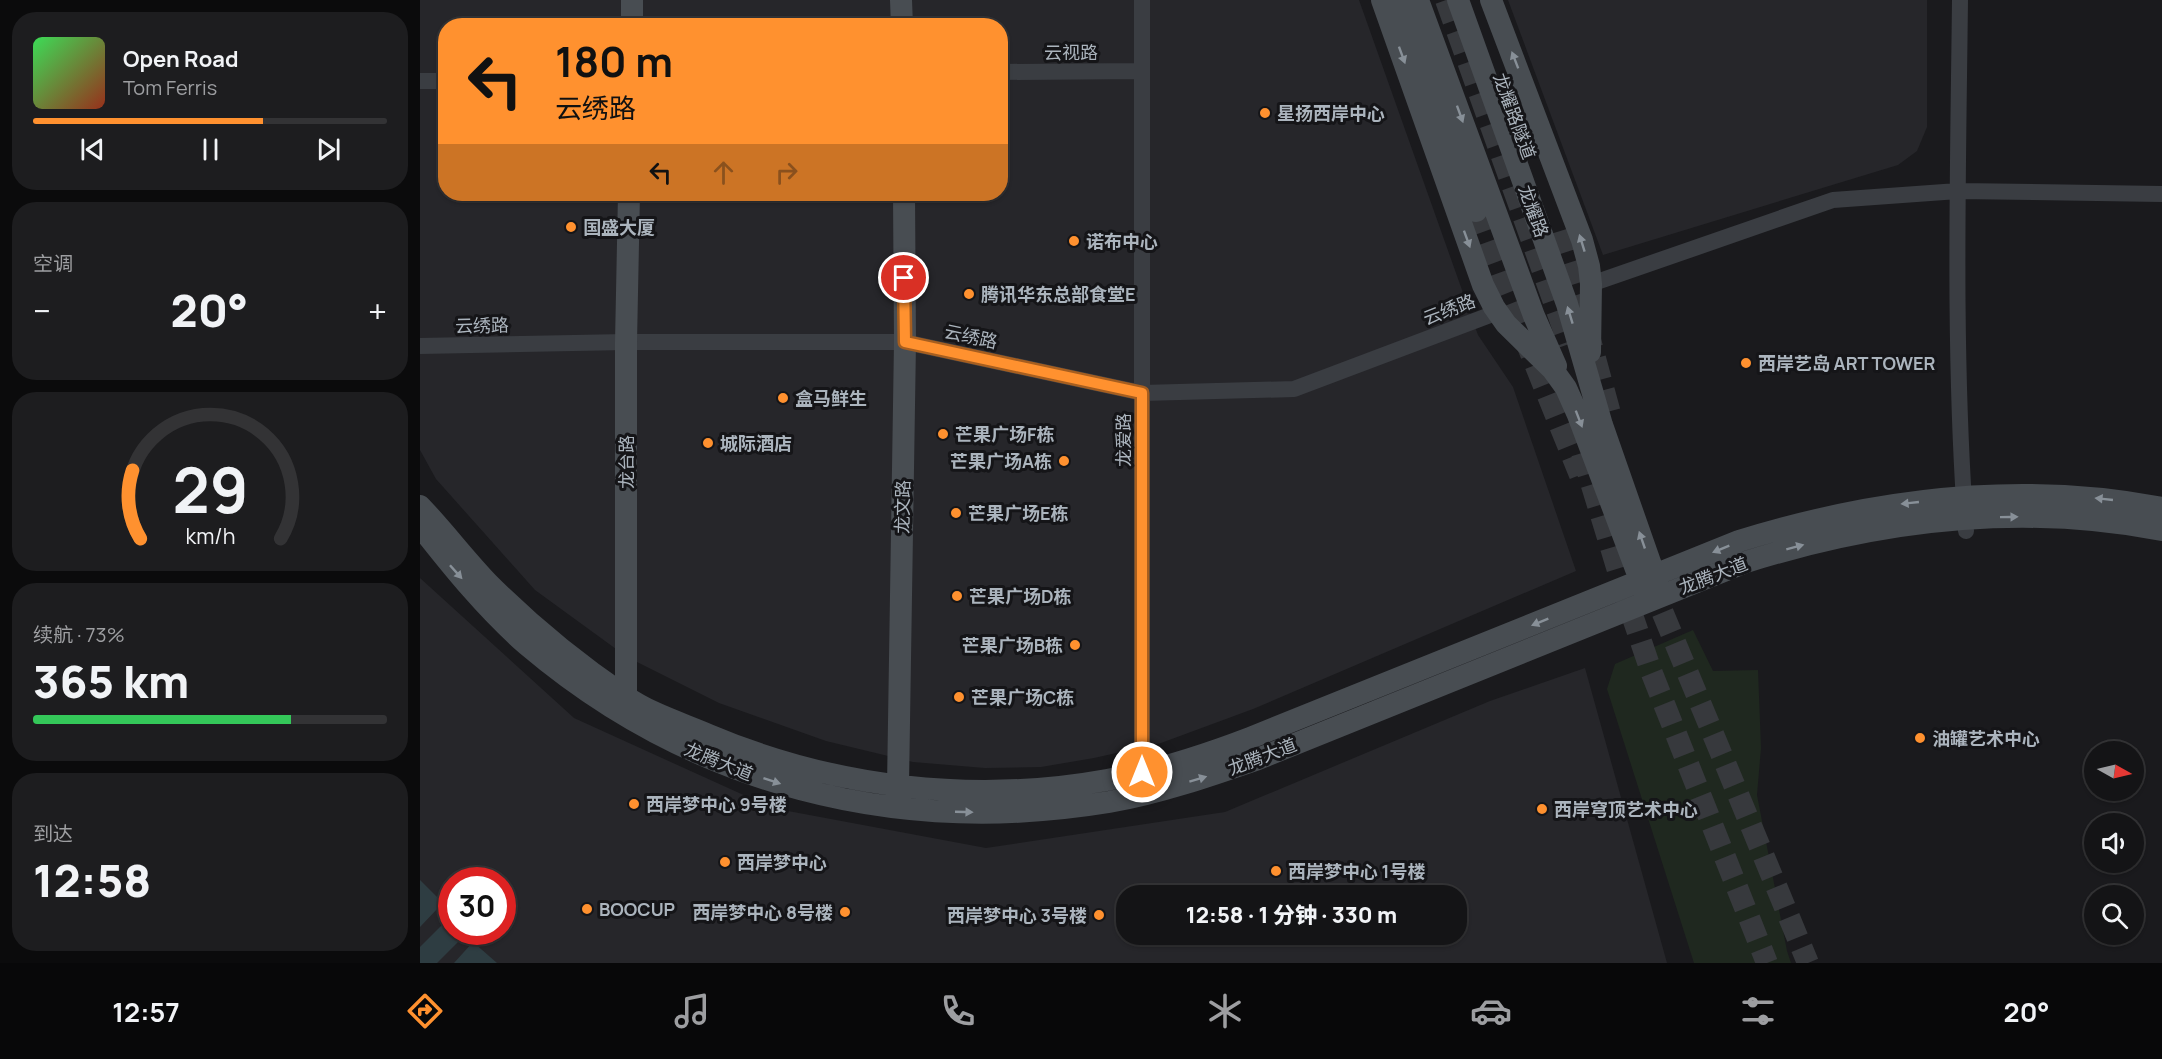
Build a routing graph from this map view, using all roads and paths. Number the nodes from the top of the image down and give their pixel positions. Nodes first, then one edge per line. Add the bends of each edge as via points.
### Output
1 (632, 0) edge
2 (902, 0) edge
3 (1142, 0) edge
4 (1382, 0) edge
5 (1400, 0) edge
6 (1418, 0) edge
7 (1458, 0) edge
8 (1473, 0) edge
9 (1491, 0) edge
10 (1960, 0) edge
11 (632, 18) edge
12 (902, 18) edge
13 (1142, 71) junction
14 (1008, 72) edge
15 (420, 81) edge
16 (438, 81) edge
17 (1958, 191) junction
18 (2162, 194) edge
19 (629, 201) edge
20 (904, 201) edge
21 (1476, 211) tunnel mouth
22 (1557, 232) tunnel mouth
23 (1591, 284) junction
24 (1498, 312) junction
25 (626, 342) junction
26 (905, 342) junction
27 (420, 346) edge
28 (1566, 388) junction
29 (1142, 393) junction
30 (1602, 425) junction
31 (420, 506) edge
32 (2162, 508) edge
33 (1964, 516) junction
34 (420, 526) edge
35 (2162, 530) edge
36 (1651, 593) junction
37 (625, 714) junction
38 (1142, 772) junction
39 (896, 804) junction

1 - 11 main road
2 - 12 main road
3 - 13 street, 龙爱路
4 -> 24 main road, 龙耀路 via 1483,285
5 - 21 main road
6 -> 28 main road, 龙耀路 via 1534,316
30 -> 7 main road, 龙耀路 via 1567,304
8 - 22 main road, 龙耀路隧道
23 -> 9 main road, 龙耀路 via 1582,240
10 - 17 street
13 - 14 street, 云视路
13 - 29 street, 龙爱路
15 - 16 street
17 - 18 street
17 - 23 street via 1833,200
17 - 33 street via 1958,354
19 - 25 main road, 龙台路
20 - 26 main road, 龙文路
23 - 30 main road, 龙耀路 via 1589,348
24 - 28 main road, 龙耀路
24 - 29 street, 云绣路 via 1294,390
25 - 26 street, 云绣路
25 - 27 street, 云绣路
25 - 37 main road, 龙台路
26 - 29 street, 云绣路
26 - 39 main road, 龙文路
28 -> 36 main road, 龙耀路
29 - 38 street, 龙爱路
36 -> 30 main road, 龙耀路
31 - 37 main road, 龙腾大道 via 487,581
32 -> 33 main road, 龙腾大道 via 2053,495
33 -> 35 main road, 龙腾大道 via 2076,518
33 - 36 main road, 龙腾大道 via 1827,539
34 -> 37 main road, 龙腾大道 via 453,569 525,643
36 -> 38 main road, 龙腾大道 via 1194,758
39 -> 36 main road, 龙腾大道 via 963,812 1020,812 1110,801 1170,788 1258,759
37 - 39 main road, 龙腾大道 via 659,716 779,761 840,776
38 - 39 main road, 龙腾大道 via 1077,784 964,791

